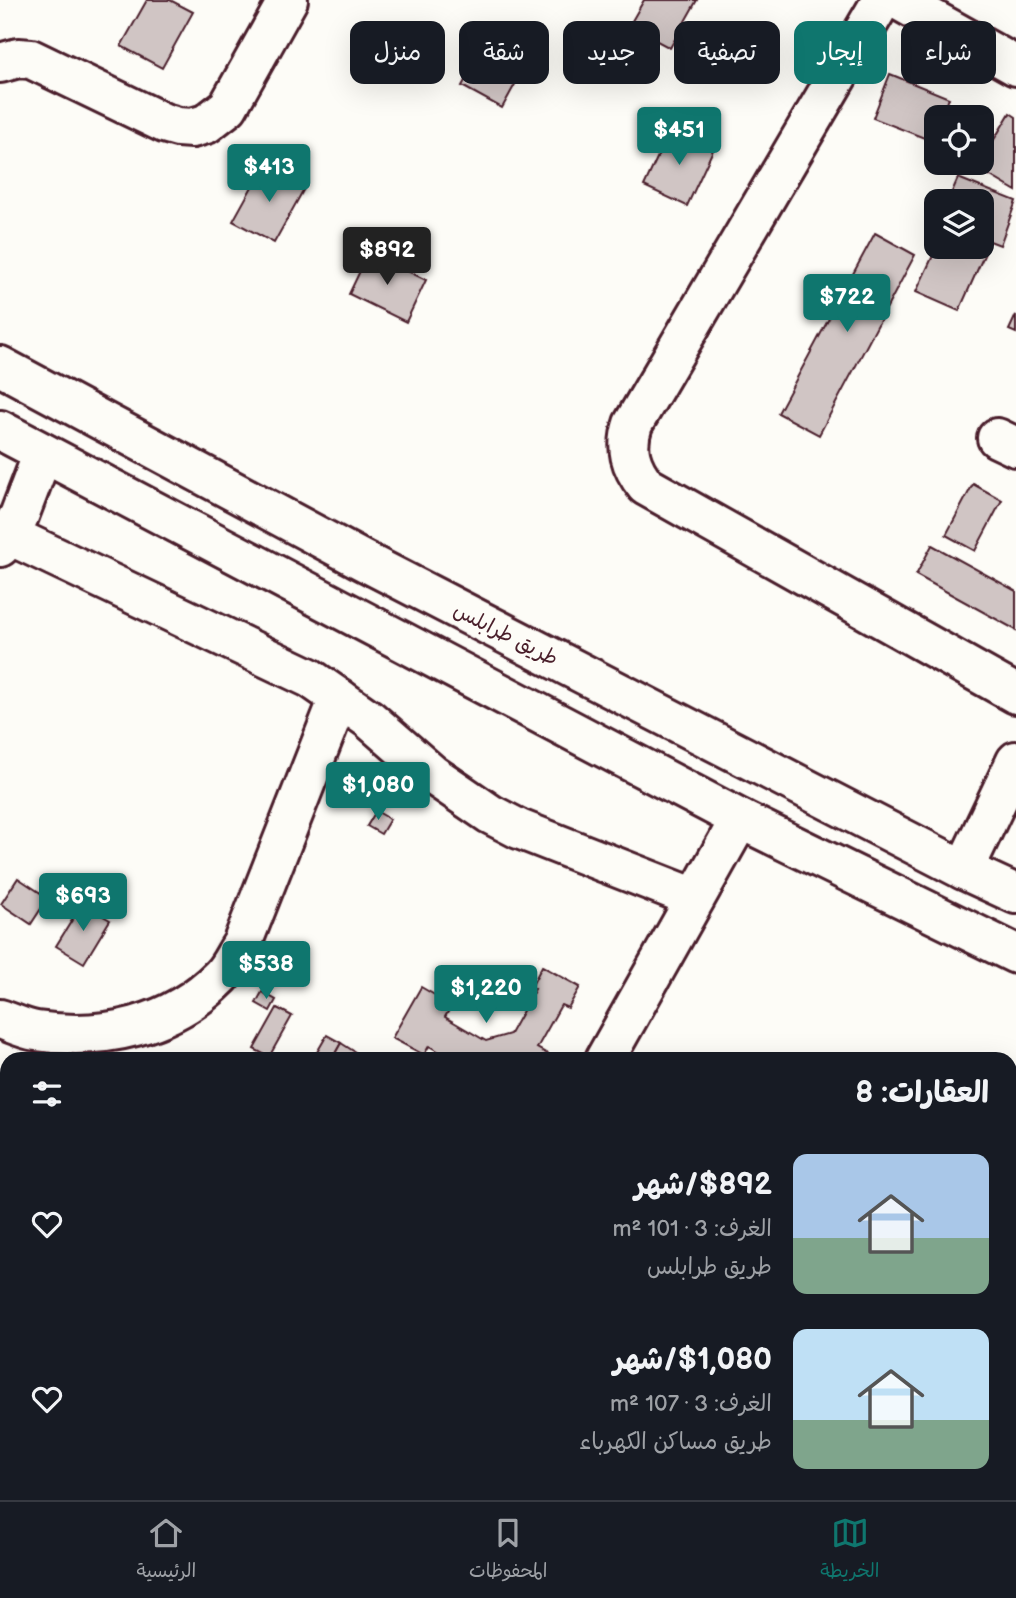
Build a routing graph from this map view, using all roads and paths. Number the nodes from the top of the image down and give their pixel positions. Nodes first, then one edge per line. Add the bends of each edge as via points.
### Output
1 (289, 0) edge
2 (882, 0) edge
3 (898, 0) edge
4 (0, 63) edge
5 (1016, 66) edge
6 (0, 366) edge
7 (0, 430) edge
8 (43, 453) junction
9 (4, 541) edge
10 (1016, 694) edge
11 (339, 698) junction
12 (1016, 761) edge
13 (740, 819) junction
14 (964, 870) junction
15 (1016, 894) edge
16 (695, 898) junction
17 (1016, 954) edge
18 (0, 1020) edge
19 (609, 1052) edge

1 - 4 main road via 228,107 206,124 192,128 164,123 32,59
2 - 10 main road via 633,424 630,460 646,486
3 - 5 main road
6 - 14 main road, طريق طرابلس via 374,566
7 - 8 main road
8 - 9 main road via 29,494
8 - 13 main road
9 - 11 main road via 283,665
11 - 16 main road via 433,775 490,814
11 - 18 main road via 242,944 223,974 191,1003 154,1021 90,1035 34,1031
12 - 14 main road
13 - 16 main road
13 - 17 main road
14 - 15 main road, طريق طرابلس
16 - 19 main road

